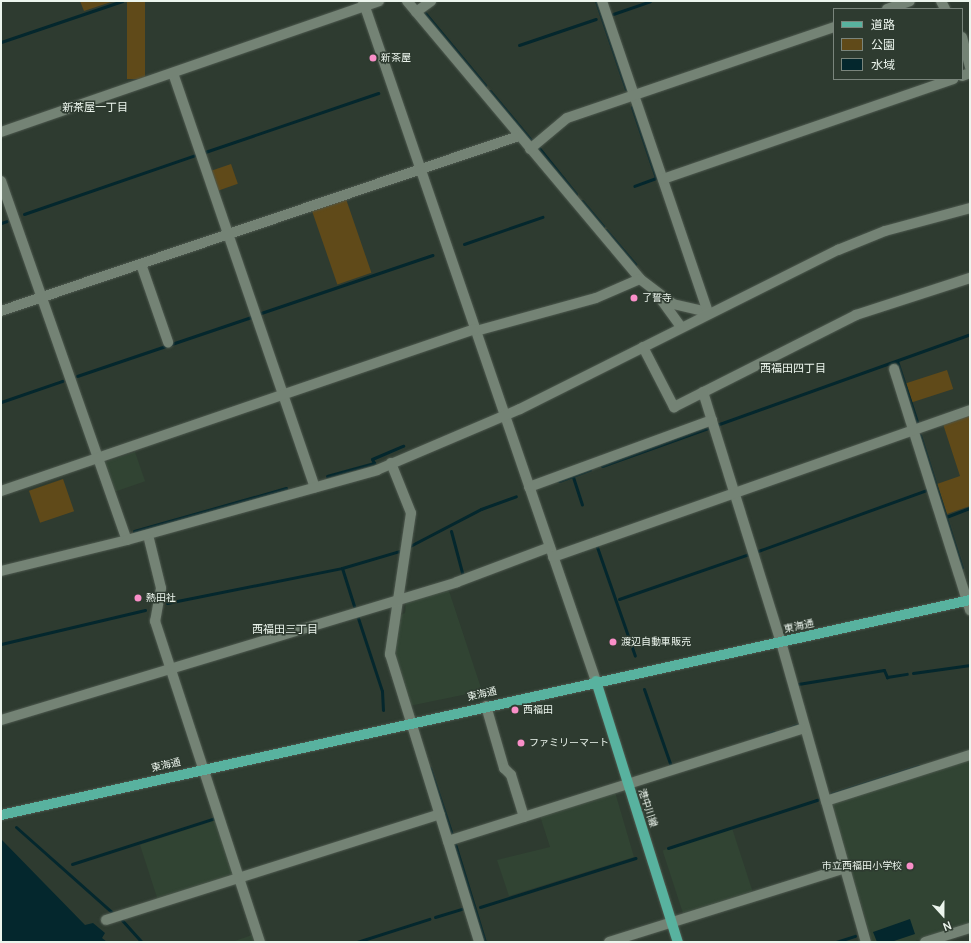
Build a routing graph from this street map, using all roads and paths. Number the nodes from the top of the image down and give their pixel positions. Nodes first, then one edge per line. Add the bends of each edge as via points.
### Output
1 (379, 1) edge
2 (407, 1) edge
3 (431, 1) edge
4 (602, 1) edge
5 (910, 1) edge
6 (364, 4) edge
7 (890, 8) edge
8 (416, 12) junction
9 (833, 27) edge
10 (963, 41) edge
11 (970, 67) edge
12 (173, 73) junction
13 (950, 80) edge
14 (634, 95) junction
15 (1, 132) edge
16 (519, 136) junction
17 (530, 149) junction
18 (420, 168) junction
19 (663, 180) junction
20 (1, 181) edge
21 (970, 208) edge
22 (229, 234) junction
23 (141, 264) junction
24 (970, 278) edge
25 (640, 279) junction
26 (658, 295) junction
27 (41, 298) junction
28 (1, 311) edge
29 (708, 312) junction
30 (681, 327) junction
31 (475, 330) junction
32 (168, 342) dead end
33 (643, 347) junction
34 (894, 369) dead end
35 (703, 392) junction
36 (284, 394) junction
37 (970, 410) edge
38 (504, 415) junction
39 (713, 424) junction
40 (915, 430) junction
41 (98, 458) junction
42 (391, 463) junction
43 (315, 487) junction
44 (529, 487) junction
45 (1, 491) edge
46 (735, 493) junction
47 (148, 534) junction
48 (127, 540) junction
49 (552, 552) junction
50 (1, 571) edge
51 (396, 601) junction
52 (969, 604) edge
53 (781, 642) junction
54 (172, 669) junction
55 (596, 681) junction
56 (486, 706) junction
57 (1, 720) edge
58 (411, 723) junction
59 (805, 728) junction
60 (970, 756) edge
61 (206, 768) junction
62 (628, 784) junction
63 (826, 801) junction
64 (440, 814) junction
65 (1, 815) edge
66 (524, 817) junction
67 (448, 841) junction
68 (844, 868) junction
69 (240, 878) junction
70 (106, 920) dead end
71 (672, 923) junction
72 (970, 928) edge
73 (260, 942) edge
74 (479, 942) edge
75 (609, 942) edge
76 (678, 942) edge
77 (866, 942) edge
78 (926, 942) edge

1 - 6 street
2 - 8 street
3 - 8 street
4 - 14 street
5 - 7 street
6 - 12 street
6 - 18 street
8 - 16 street
9 - 14 street
10 - 11 street
12 - 15 street
12 - 22 street
13 - 19 street
14 - 17 street via 567,118
14 - 19 street
16 - 17 street
16 - 18 street
17 - 25 street
18 - 22 street
18 - 31 street
19 - 29 street
20 - 27 street
21 - 29 street via 858,242
22 - 23 street
22 - 36 street
23 - 27 street
23 - 32 street
24 - 35 street via 856,315
25 - 26 street
25 - 31 street via 596,298
26 - 29 street via 673,304
26 - 30 street
27 - 28 street
27 - 41 street
29 - 30 street
30 - 33 street
31 - 36 street
31 - 38 street
33 - 35 street via 674,407
33 - 38 street
34 - 40 street
35 - 39 street
36 - 41 street
36 - 43 street
37 - 40 street
38 - 42 street
38 - 44 street
39 - 44 street
39 - 46 street
40 - 46 street
40 - 52 street
41 - 45 street
41 - 48 street
42 - 43 street
42 - 51 street via 411,513
43 - 47 street
44 - 49 street
46 - 49 street
46 - 53 street
47 - 48 street
47 - 54 street via 161,588 155,621
48 - 50 street
49 - 51 street
49 - 55 street
51 - 54 street
51 - 58 street via 390,654
52 - 53 main road, 東海通
53 - 55 main road, 東海通
53 - 59 street
54 - 57 street
54 - 61 street
55 - 56 main road, 東海通
55 - 62 main road, 港中川線
56 - 58 main road, 東海通
56 - 66 street via 504,768 511,775
58 - 61 main road, 東海通
58 - 64 street
59 - 62 street
59 - 63 street
60 - 63 street
61 - 65 main road, 東海通
61 - 69 street
62 - 66 street
62 - 71 main road, 港中川線
63 - 68 street
64 - 67 street
64 - 69 street
66 - 67 street
67 - 74 street
68 - 71 street
68 - 77 street
69 - 70 street
69 - 73 street
71 - 75 street
71 - 76 main road, 港中川線
72 - 78 street

